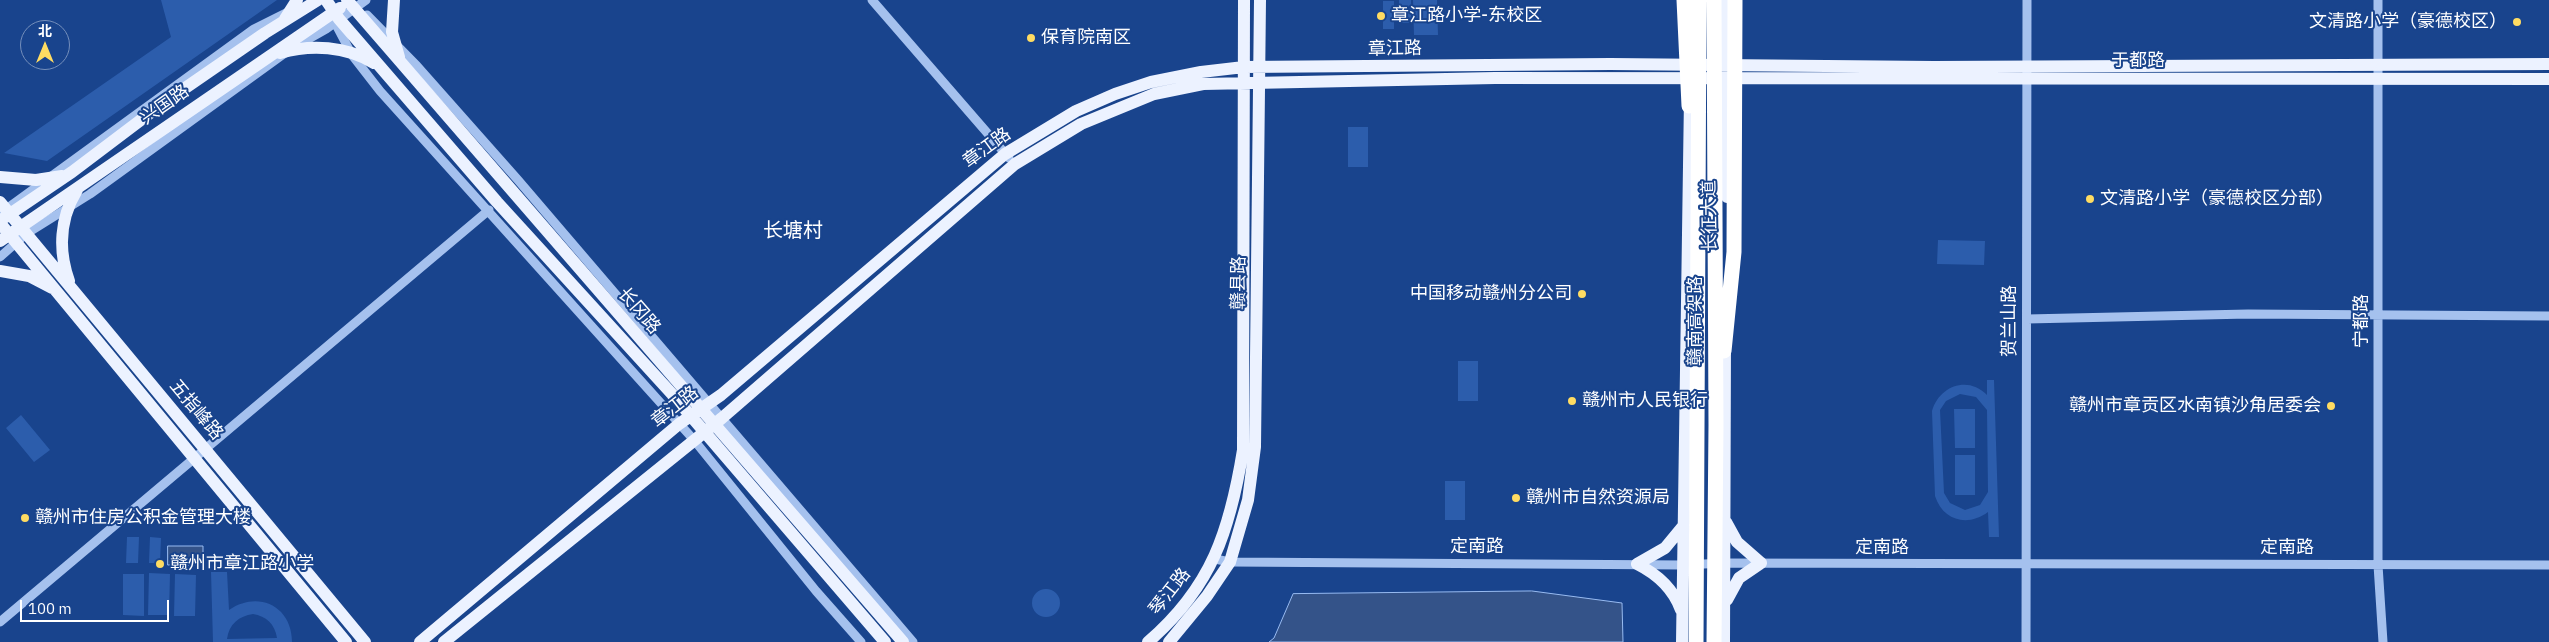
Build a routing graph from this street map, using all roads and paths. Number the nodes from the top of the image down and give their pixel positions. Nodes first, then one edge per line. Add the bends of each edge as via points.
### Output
1 (308, 0) edge
2 (319, 0) edge
3 (326, 0) edge
4 (366, 0) edge
5 (394, 0) edge
6 (872, 0) edge
7 (1244, 0) edge
8 (1260, 0) edge
9 (1684, 0) edge
10 (1690, 0) edge
11 (1699, 0) edge
12 (1714, 0) edge
13 (1727, 0) edge
14 (1735, 0) edge
15 (2027, 0) edge
16 (2378, 0) edge
17 (352, 3) edge
18 (293, 6) edge
19 (334, 17) junction
20 (265, 33) junction
21 (394, 42) junction
22 (289, 50) junction
23 (352, 54) junction
24 (261, 60) junction
25 (2549, 64) edge
26 (2378, 65) junction
27 (403, 66) junction
28 (1690, 66) junction
29 (2027, 66) junction
30 (1244, 67) junction
31 (1259, 67) junction
32 (381, 68) junction
33 (1726, 72) junction
34 (2379, 78) junction
35 (1690, 79) junction
36 (2027, 79) junction
37 (2549, 79) edge
38 (1243, 83) junction
39 (1259, 84) junction
40 (1005, 154) junction
41 (1014, 164) junction
42 (72, 172) junction
43 (0, 177) edge
44 (46, 179) junction
45 (78, 187) junction
46 (68, 207) junction
47 (489, 210) junction
48 (3, 213) edge
49 (14, 235) edge
50 (0, 257) edge
51 (0, 271) edge
52 (1698, 278) junction
53 (73, 290) junction
54 (58, 292) junction
55 (2378, 315) junction
56 (2549, 316) edge
57 (2027, 318) junction
58 (700, 408) junction
59 (718, 421) junction
60 (679, 424) junction
61 (1716, 425) junction
62 (699, 436) junction
63 (205, 448) junction
64 (193, 458) junction
65 (1725, 520) junction
66 (1684, 526) junction
67 (1215, 559) junction
68 (1230, 562) junction
69 (1725, 563) junction
70 (1761, 563) junction
71 (1636, 564) junction
72 (2026, 564) junction
73 (1683, 565) junction
74 (2378, 565) junction
75 (2549, 565) edge
76 (1724, 612) junction
77 (1682, 615) junction
78 (0, 622) edge
79 (346, 642) edge
80 (365, 642) edge
81 (420, 642) edge
82 (444, 642) edge
83 (861, 642) edge
84 (885, 642) edge
85 (903, 642) edge
86 (913, 642) edge
87 (1148, 642) edge
88 (1169, 642) edge
89 (1682, 642) edge
90 (1696, 642) edge
91 (1714, 642) edge
92 (1724, 642) edge
93 (2026, 642) edge
94 (2383, 642) edge

1 - 18 street
2 - 19 street
2 - 20 main road, 兴国路
3 - 19 main road, 长冈路
4 - 17 street
5 - 21 main road
6 - 40 street
7 - 30 main road, 赣县路
8 - 31 main road, 赣县路
9 - 52 highway, bridge
10 - 28 main road, 长征大道
11 - 52 highway, 赣南高架路, bridge
12 - 61 highway, 赣南高架路, bridge
13 - 33 main road, 长征大道
14 - 61 highway, bridge via 1734,252
15 - 29 street, 贺兰山路
16 - 26 street, 宁都路
17 - 19 main road, 兴国路
17 - 21 street
17 - 27 main road, 长冈路
18 - 20 main road via 286,18
18 - 44 street via 254,29
19 - 22 street
19 - 23 street
19 - 24 main road, 兴国路
19 - 32 main road, 长冈路
20 - 42 main road, 兴国路 via 162,104
21 - 27 main road
21 - 58 street via 518,180
22 - 23 main road via 324,48
22 - 24 main road
22 - 46 street
23 - 32 main road
23 - 47 street via 380,91
24 - 45 main road, 兴国路
25 - 26 main road, 于都路
26 - 29 main road, 于都路
26 - 34 street, 宁都路
27 - 58 main road, 长冈路
28 - 31 main road, 章江路
28 - 33 main road, 章江路
28 - 35 main road, 长征大道
29 - 33 main road, 于都路
29 - 36 street, 贺兰山路
30 - 31 main road, 章江路
30 - 38 main road, 赣县路
30 - 40 main road, 章江路 via 1151,82 1115,94 1076,111
31 - 39 main road, 赣县路
32 - 58 main road, 长冈路 via 497,202
33 - 35 main road, 章江路
33 - 36 main road, 于都路
33 - 65 main road, 长征大道
34 - 36 main road, 于都路
34 - 37 main road, 于都路
34 - 55 street, 宁都路
35 - 39 main road, 章江路 via 1495,78
35 - 66 main road, 长征大道
36 - 57 street, 贺兰山路
38 - 39 main road, 章江路
38 - 41 main road, 章江路 via 1203,84 1154,94 1081,124
38 - 67 main road, 赣县路 via 1243,450 1236,495
39 - 68 main road, 赣县路 via 1255,447 1248,500
40 - 41 street
40 - 58 main road, 章江路
41 - 59 main road, 章江路
42 - 44 main road
42 - 48 main road, 兴国路
43 - 44 main road
44 - 48 street
45 - 46 main road
45 - 49 main road, 兴国路
46 - 49 street
46 - 53 main road via 62,248 65,270
47 - 60 street
47 - 63 street
48 - 49 main road, 五指峰路
49 - 50 street
49 - 53 main road, 五指峰路
49 - 54 main road, 五指峰路
51 - 54 main road via 28,276
52 - 90 highway, 赣南高架路, bridge
53 - 63 main road, 五指峰路
54 - 64 main road, 五指峰路
55 - 56 street
55 - 57 street via 2153,314
55 - 74 street, 宁都路
57 - 72 street, 贺兰山路
58 - 59 main road, 长冈路
58 - 60 main road, 章江路
58 - 62 main road, 长冈路
59 - 62 main road, 章江路
59 - 85 main road, 长冈路
59 - 86 street
60 - 62 street
60 - 81 main road, 章江路
61 - 91 highway, 赣南高架路, bridge
62 - 82 main road, 章江路
62 - 83 street via 816,591
62 - 84 main road, 长冈路
63 - 64 street
63 - 80 main road, 五指峰路
64 - 78 street
64 - 79 main road, 五指峰路
65 - 69 main road, 长征大道
65 - 70 main road via 1737,542
66 - 71 main road via 1665,548
66 - 73 main road, 长征大道
67 - 68 street, 定南路
67 - 87 main road, 琴江路 via 1164,629
68 - 71 street, 定南路
68 - 88 main road, 琴江路 via 1208,596
69 - 70 street, 定南路
69 - 73 street, 定南路
69 - 76 main road, 长征大道
70 - 72 street, 定南路
70 - 76 main road via 1749,569 1734,584
71 - 73 street, 定南路
71 - 77 main road via 1668,587
72 - 74 street, 定南路
72 - 93 street, 贺兰山路
73 - 77 main road, 长征大道
74 - 75 street, 定南路
74 - 94 street, 宁都路
76 - 92 main road, 长征大道
77 - 89 main road, 长征大道

